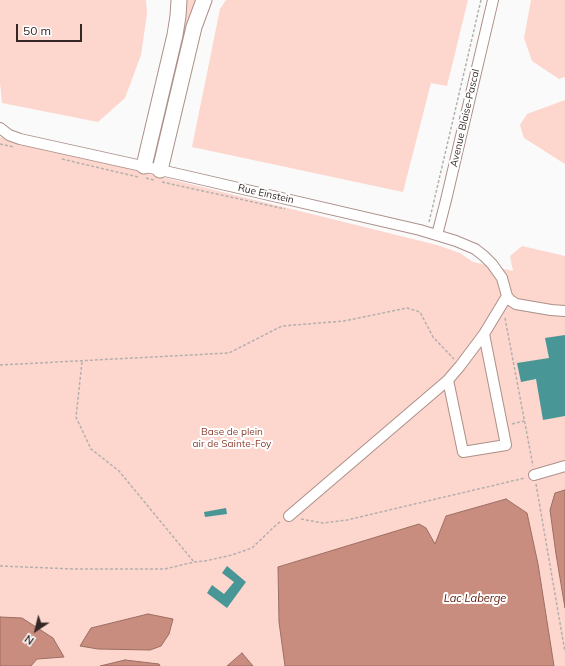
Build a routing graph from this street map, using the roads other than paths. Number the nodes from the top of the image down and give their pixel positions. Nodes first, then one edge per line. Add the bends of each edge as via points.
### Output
1 (179, 0) edge
2 (204, 0) edge
3 (493, 0) edge
4 (0, 128) edge
5 (144, 166) junction
6 (160, 170) junction
7 (437, 235) junction
8 (507, 296) junction
9 (565, 311) edge
10 (484, 334) junction
11 (448, 380) junction
12 (565, 466) edge
13 (534, 475) road end
14 (289, 516) road end

1 - 5 highway via 176,30
2 - 6 highway via 194,27
3 - 7 street, Avenue Blaise-Pascal
4 - 5 street, Rue Einstein via 20,139
5 - 6 street, Rue Einstein
6 - 7 street, Rue Einstein
7 - 8 street, Rue Einstein via 465,244 488,259 502,278
8 - 9 street via 516,304
8 - 10 street
10 - 11 street
10 - 11 street via 506,445 463,452
11 - 14 street
12 - 13 street

